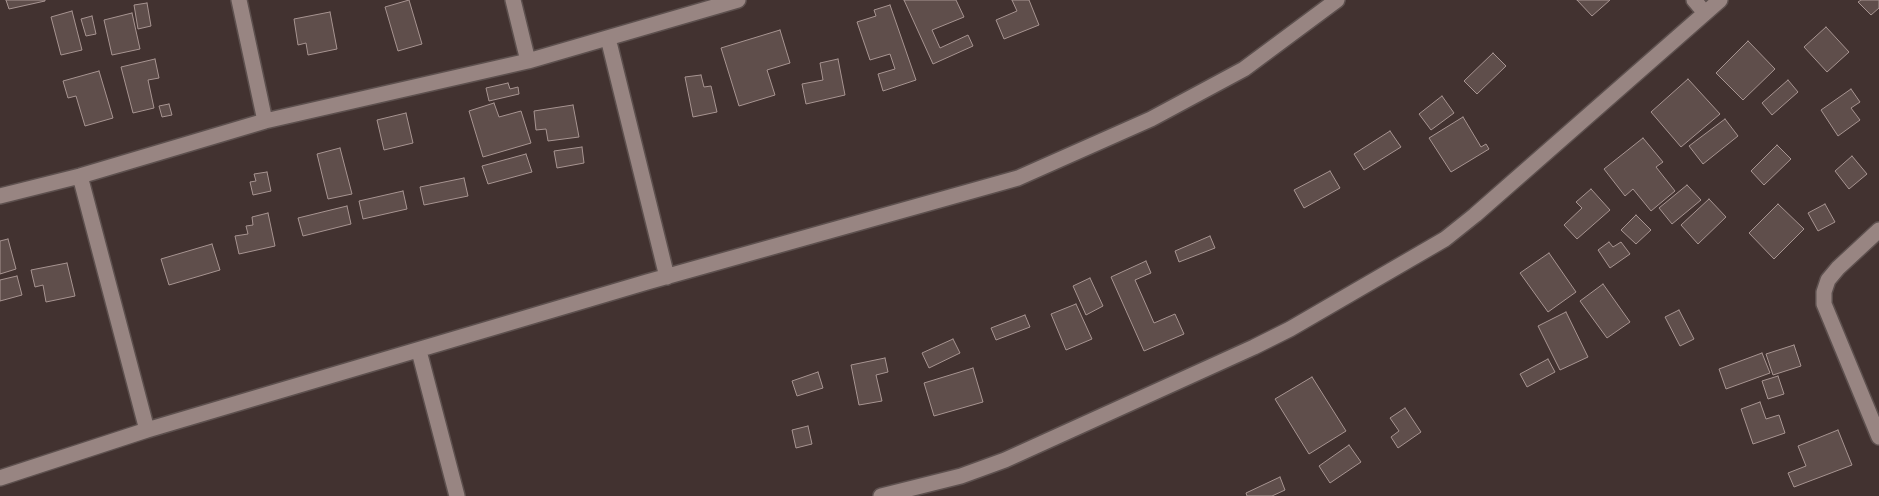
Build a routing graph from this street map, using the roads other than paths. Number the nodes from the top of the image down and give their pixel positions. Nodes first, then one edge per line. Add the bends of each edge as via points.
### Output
1 (239, 0) edge
2 (513, 0) edge
3 (738, 0) edge
4 (1338, 0) edge
5 (1694, 0) edge
6 (1720, 0) edge
7 (1705, 13) junction
8 (608, 38) junction
9 (528, 61) junction
10 (264, 121) junction
11 (80, 176) junction
12 (0, 196) edge
13 (1879, 230) edge
14 (667, 276) junction
15 (419, 351) junction
16 (147, 430) junction
17 (1879, 437) edge
18 (0, 478) edge
19 (457, 496) edge
20 (881, 496) edge

1 - 10 street
2 - 9 street
3 - 8 street
4 - 14 street via 1244,69 1152,120 1018,178
5 - 7 street
6 - 7 street
7 - 20 street via 1475,215 1437,244 1290,329 1005,460 961,476
8 - 9 street
8 - 14 street
9 - 10 street
10 - 11 street
11 - 12 street
11 - 16 street
13 - 17 street via 1828,280 1824,304
14 - 15 street
15 - 16 street
15 - 19 street
16 - 18 street

